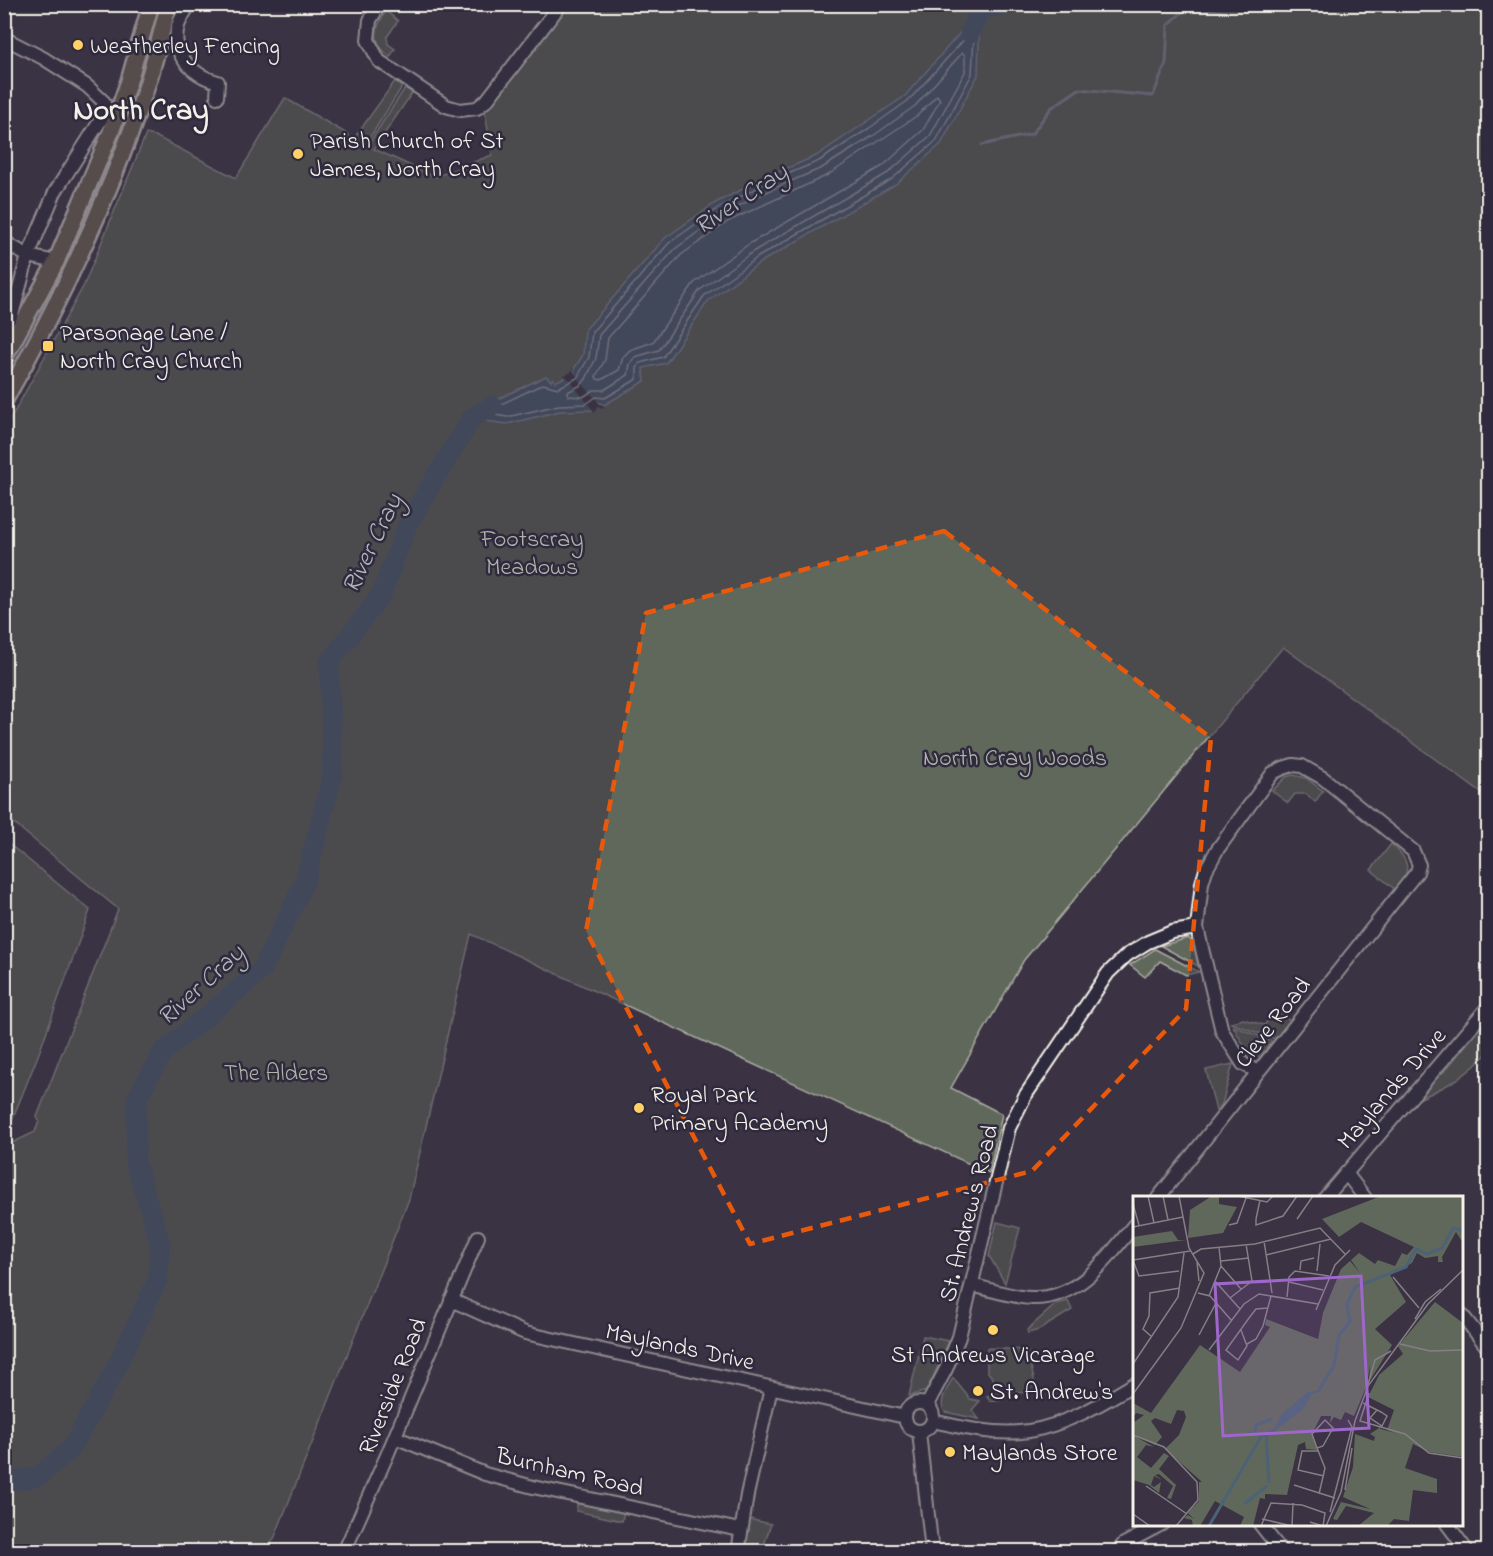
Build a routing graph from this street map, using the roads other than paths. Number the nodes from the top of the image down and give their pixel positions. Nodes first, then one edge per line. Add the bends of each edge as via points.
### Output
1 (151, 4) edge
2 (169, 4) edge
3 (189, 4) edge
4 (380, 4) edge
5 (561, 4) edge
6 (4, 38) edge
7 (217, 97) dead end
8 (4, 242) edge
9 (28, 256) junction
10 (56, 262) junction
11 (4, 329) edge
12 (4, 358) edge
13 (4, 401) edge
14 (1197, 928) junction
15 (1488, 1007) edge
16 (1258, 1072) junction
17 (1346, 1173) junction
18 (1159, 1196) edge
19 (1326, 1196) edge
20 (1364, 1196) edge
21 (1133, 1227) edge
22 (478, 1237) dead end
23 (972, 1285) junction
24 (451, 1300) junction
25 (1463, 1317) edge
26 (1488, 1348) edge
27 (1133, 1385) edge
28 (771, 1388) junction
29 (927, 1405) junction
30 (905, 1417) junction
31 (933, 1421) junction
32 (919, 1432) junction
33 (394, 1437) junction
34 (1158, 1526) edge
35 (1262, 1526) edge
36 (1449, 1526) edge
37 (740, 1530) junction
38 (345, 1551) edge
39 (738, 1551) edge
40 (932, 1551) edge
41 (1117, 1551) edge
42 (1282, 1551) edge
43 (1468, 1551) edge

1 - 10 main road via 118,112
2 - 13 main road via 146,87 113,177 70,278
3 - 7 street via 178,27 177,48 184,63 198,75 223,81
4 - 5 street via 370,20 368,40 379,61 446,106 460,110 477,108 487,99
6 - 9 street via 87,86 104,102 102,118 55,192
8 - 9 street
9 - 10 street
9 - 11 street via 12,315
10 - 12 main road
14 - 16 street via 1222,1031 1243,1064
14 - 16 street, Cleve Road via 1202,883 1212,858 1267,781 1282,768 1302,766 1323,778 1413,851 1419,865 1418,872
14 - 23 street, St. Andrew's Road via 1172,932 1148,942 1108,973 1025,1096 1008,1128
15 - 17 street, Maylands Drive
16 - 18 street, Cleve Road
17 - 19 street, Maylands Drive
17 - 20 street
21 - 23 street via 1092,1275 1056,1295 1034,1298
22 - 24 street, Riverside Road
23 - 29 street, St. Andrew's Road via 959,1337
24 - 28 street, Maylands Drive via 525,1333
24 - 33 street, Riverside Road
25 - 26 street
27 - 31 street via 1067,1419 1028,1432 998,1432
28 - 30 street, Maylands Drive
28 - 37 street
29 - 30 street via 909,1407
29 - 31 street
30 - 32 street via 909,1428
31 - 32 street
32 - 40 street
33 - 37 street, Burnham Road via 486,1474 534,1487
33 - 38 street, Riverside Road
34 - 41 street
35 - 42 street
36 - 43 street
37 - 39 street

